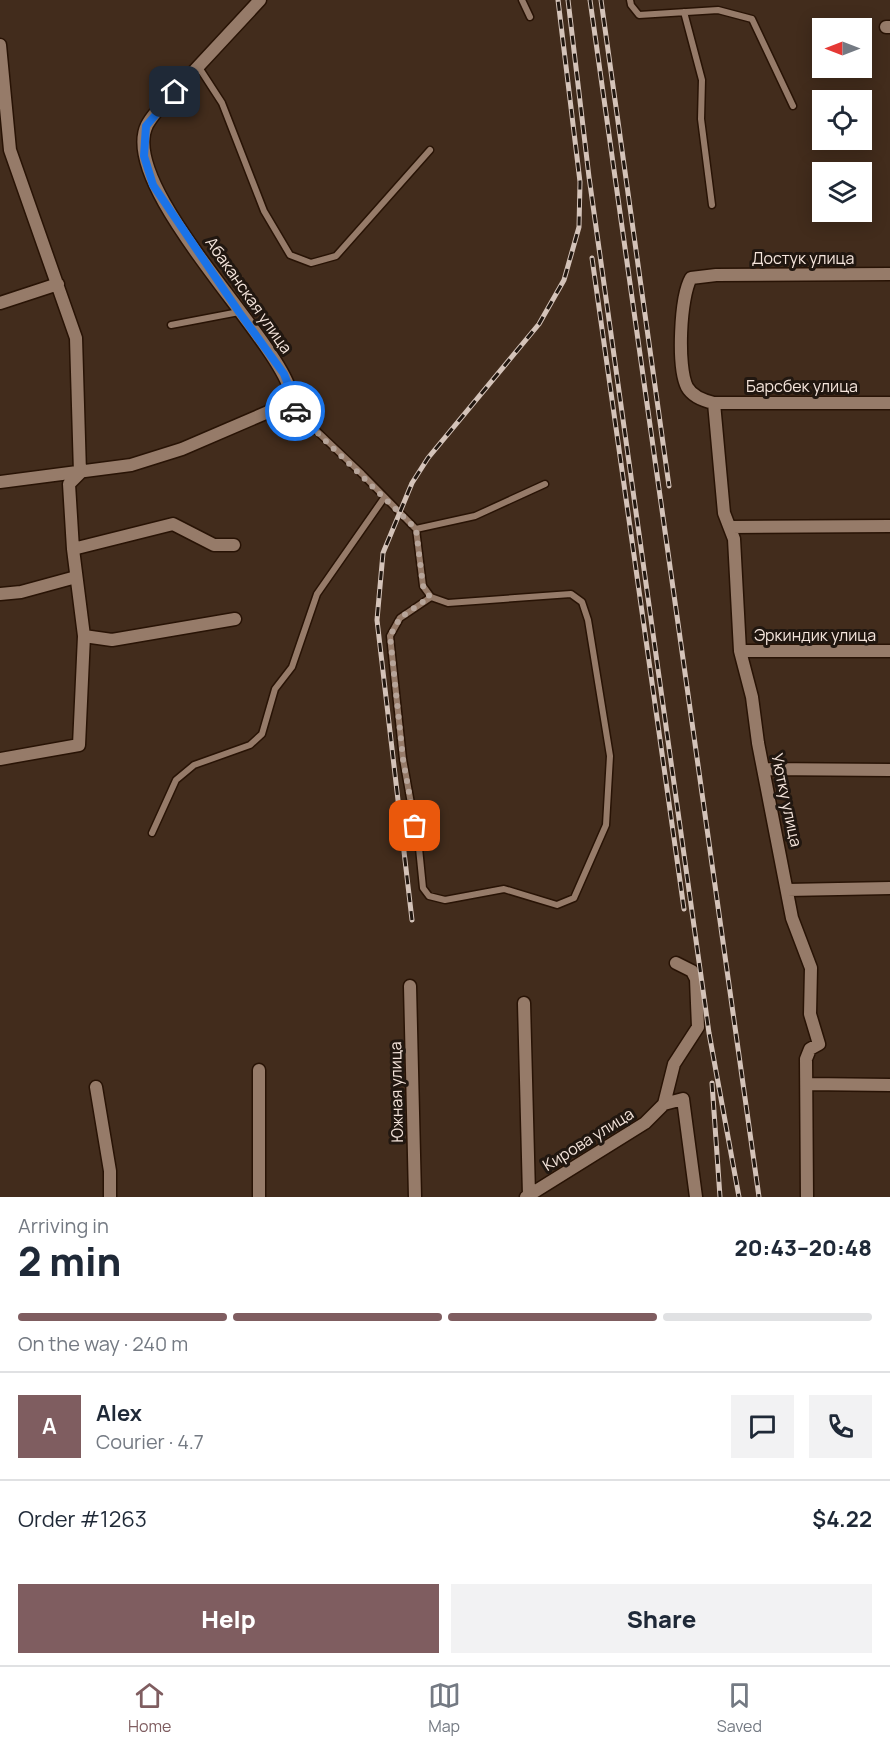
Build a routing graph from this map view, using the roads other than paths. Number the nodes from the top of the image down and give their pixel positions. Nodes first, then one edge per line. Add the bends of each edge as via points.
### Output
1 (260, 0) edge
2 (522, 0) edge
3 (630, 0) edge
4 (684, 12) junction
5 (530, 16) dead end
6 (0, 45) edge
7 (198, 66) junction
8 (793, 106) dead end
9 (430, 150) dead end
10 (5, 151) edge
11 (712, 206) dead end
12 (890, 274) edge
13 (58, 284) junction
14 (0, 303) edge
15 (239, 312) junction
16 (171, 325) dead end
17 (283, 399) junction
18 (714, 403) junction
19 (890, 403) edge
20 (80, 472) junction
21 (0, 482) edge
22 (545, 484) dead end
23 (384, 498) junction
24 (890, 526) edge
25 (730, 528) junction
26 (416, 529) junction
27 (234, 545) dead end
28 (73, 549) junction
29 (76, 577) junction
30 (0, 594) edge
31 (430, 597) junction
32 (235, 618) dead end
33 (84, 636) junction
34 (740, 651) junction
35 (890, 651) edge
36 (0, 759) edge
37 (765, 769) junction
38 (890, 770) edge
39 (152, 833) dead end
40 (890, 888) edge
41 (787, 890) junction
42 (676, 963) dead end
43 (411, 986) dead end
44 (524, 1003) dead end
45 (259, 1070) dead end
46 (808, 1084) junction
47 (890, 1085) edge
48 (96, 1088) dead end
49 (664, 1104) junction
50 (527, 1196) edge
51 (111, 1197) edge
52 (259, 1197) edge
53 (415, 1197) edge
54 (696, 1197) edge
55 (807, 1197) edge

1 - 7 street, Абаканская улица
2 - 5 lane
3 - 4 lane via 639,15
4 - 8 lane via 718,10 752,19
4 - 11 lane via 702,80 701,119
6 - 10 street
7 - 9 lane via 222,104 264,211 290,255 311,263 336,256
7 - 15 street, Абаканская улица via 146,126 144,156 153,185
10 - 13 street
12 - 18 street, Достук улица via 691,278 683,306 683,374 688,390
13 - 14 street
13 - 20 street via 76,338
15 - 16 lane
15 - 17 street, Абаканская улица via 284,374 289,387
17 - 20 street via 268,412 182,449 131,465
17 - 23 lane
18 - 19 street, Барсбек улица
18 - 25 street, Уютку улица via 724,513
20 - 21 street
20 - 28 street via 69,484
22 - 26 lane via 475,516
23 - 26 lane
23 - 39 lane via 317,594 292,667 275,689 262,734 250,745 194,765 176,780
24 - 25 street
25 - 34 street, Уютку улица via 734,539
26 - 31 lane via 423,586
27 - 28 street via 214,545 173,524
28 - 29 street
29 - 30 street
29 - 33 street
31 - 31 lane via 448,603 571,594 582,602 610,756 606,825 574,898 557,905 504,890 445,900 429,896 423,888 403,759 390,636 400,618
32 - 33 street via 112,640
33 - 36 street via 79,745
34 - 35 street, Эркиндик улица
34 - 37 street, Уютку улица
37 - 38 street
37 - 41 street, Уютку улица
40 - 41 street
41 - 46 street, Уютку улица via 792,918 811,968 810,1014 819,1044 807,1054
42 - 49 street via 692,971 696,979 698,1027 674,1064
43 - 53 street, Южная улица
44 - 50 street
45 - 52 street
46 - 47 street
46 - 55 street, Уютку улица
48 - 51 street
49 - 50 street, Кирова улица via 645,1123
49 - 54 street via 683,1099

